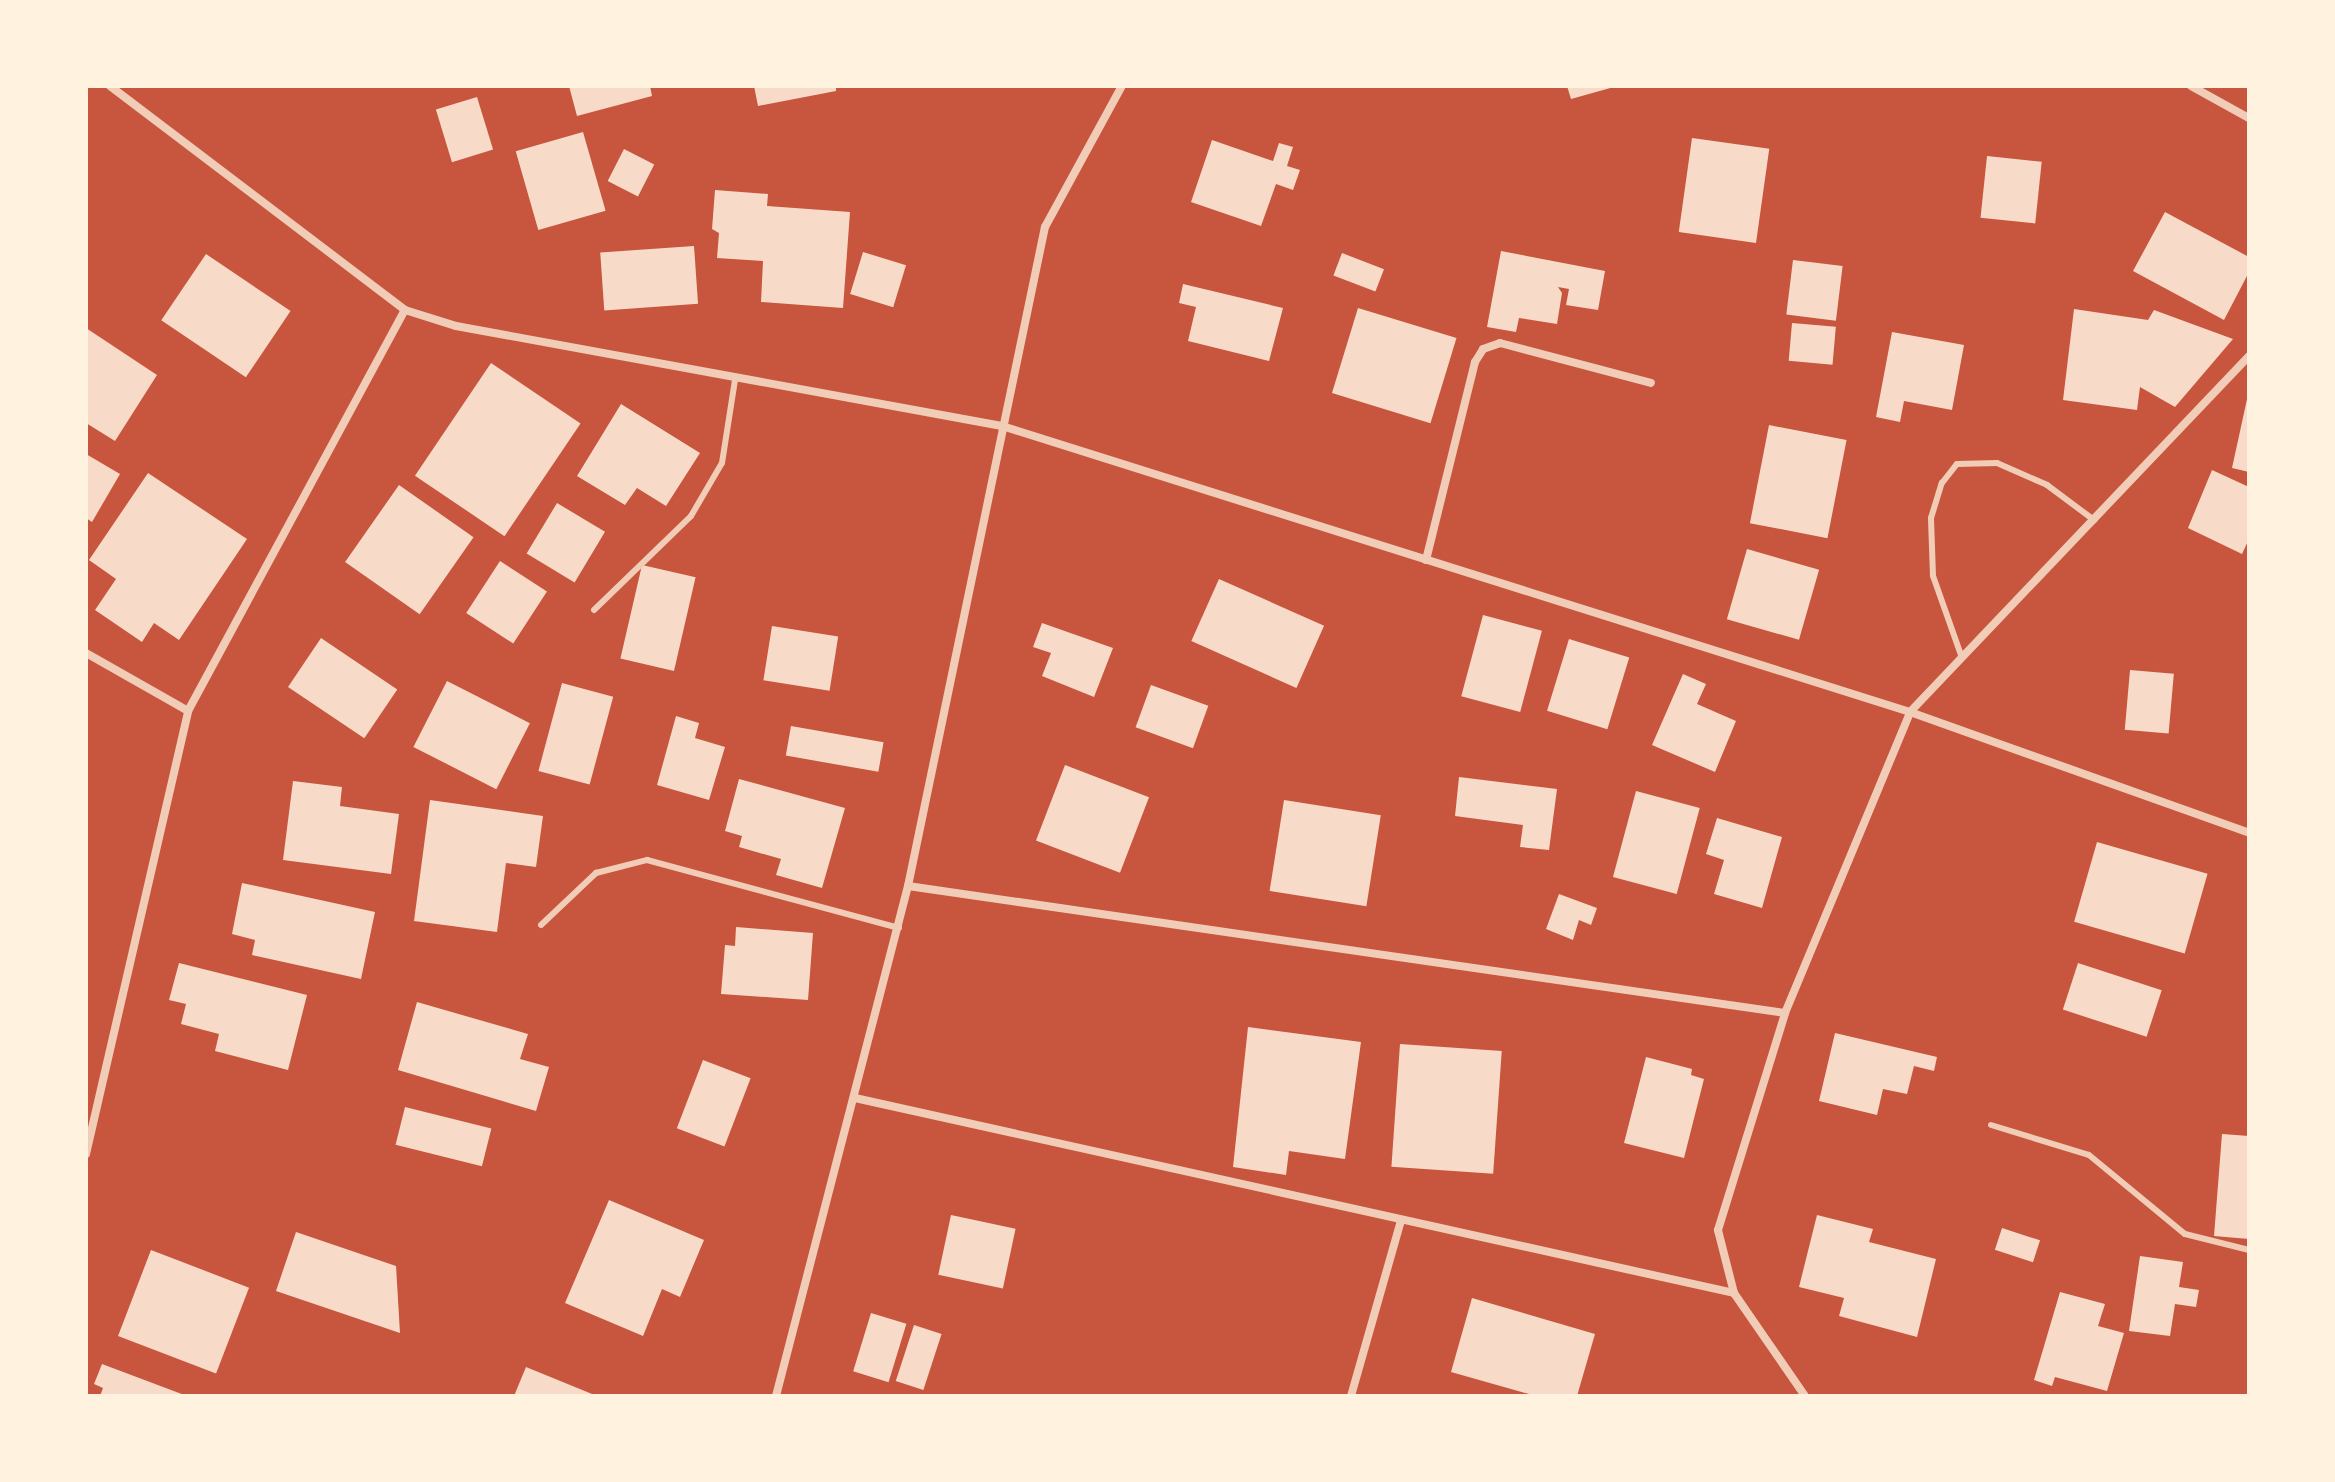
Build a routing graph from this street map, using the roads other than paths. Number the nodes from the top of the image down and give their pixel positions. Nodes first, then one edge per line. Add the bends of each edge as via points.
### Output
1 (110, 86) edge
2 (1122, 86) edge
3 (2191, 86) edge
4 (2249, 118) edge
5 (405, 310) junction
6 (2249, 356) edge
7 (735, 380) junction
8 (1651, 383) dead end
9 (1002, 426) junction
10 (2094, 520) junction
11 (1426, 560) junction
12 (594, 610) dead end
13 (86, 653) edge
14 (1961, 655) junction
15 (188, 711) junction
16 (1910, 712) junction
17 (2249, 833) edge
18 (908, 886) junction
19 (541, 925) dead end
20 (899, 928) junction
21 (1785, 1013) junction
22 (855, 1098) junction
23 (1991, 1125) dead end
24 (86, 1154) edge
25 (1401, 1220) junction
26 (2249, 1250) edge
27 (1734, 1293) junction
28 (776, 1396) edge
29 (1351, 1396) edge
30 (1805, 1396) edge

1 - 5 street
2 - 9 street via 1045,227
3 - 4 street
5 - 7 street via 456,326
5 - 15 street
6 - 10 street
7 - 9 street
7 - 12 lane via 722,463 691,516
8 - 11 street via 1500,343 1483,349 1475,362
9 - 11 street
9 - 18 street
10 - 14 street
10 - 14 lane via 2047,485 1997,463 1957,464 1942,483 1931,518 1932,561
11 - 16 street
13 - 15 street
14 - 16 street
15 - 24 street
16 - 17 street
16 - 21 street
18 - 20 street
18 - 21 street
19 - 20 lane via 596,873 647,860
20 - 22 street
21 - 27 street via 1718,1230
22 - 25 street
22 - 28 street
23 - 26 lane via 2089,1155 2185,1234
25 - 27 street
25 - 29 street
27 - 30 street

